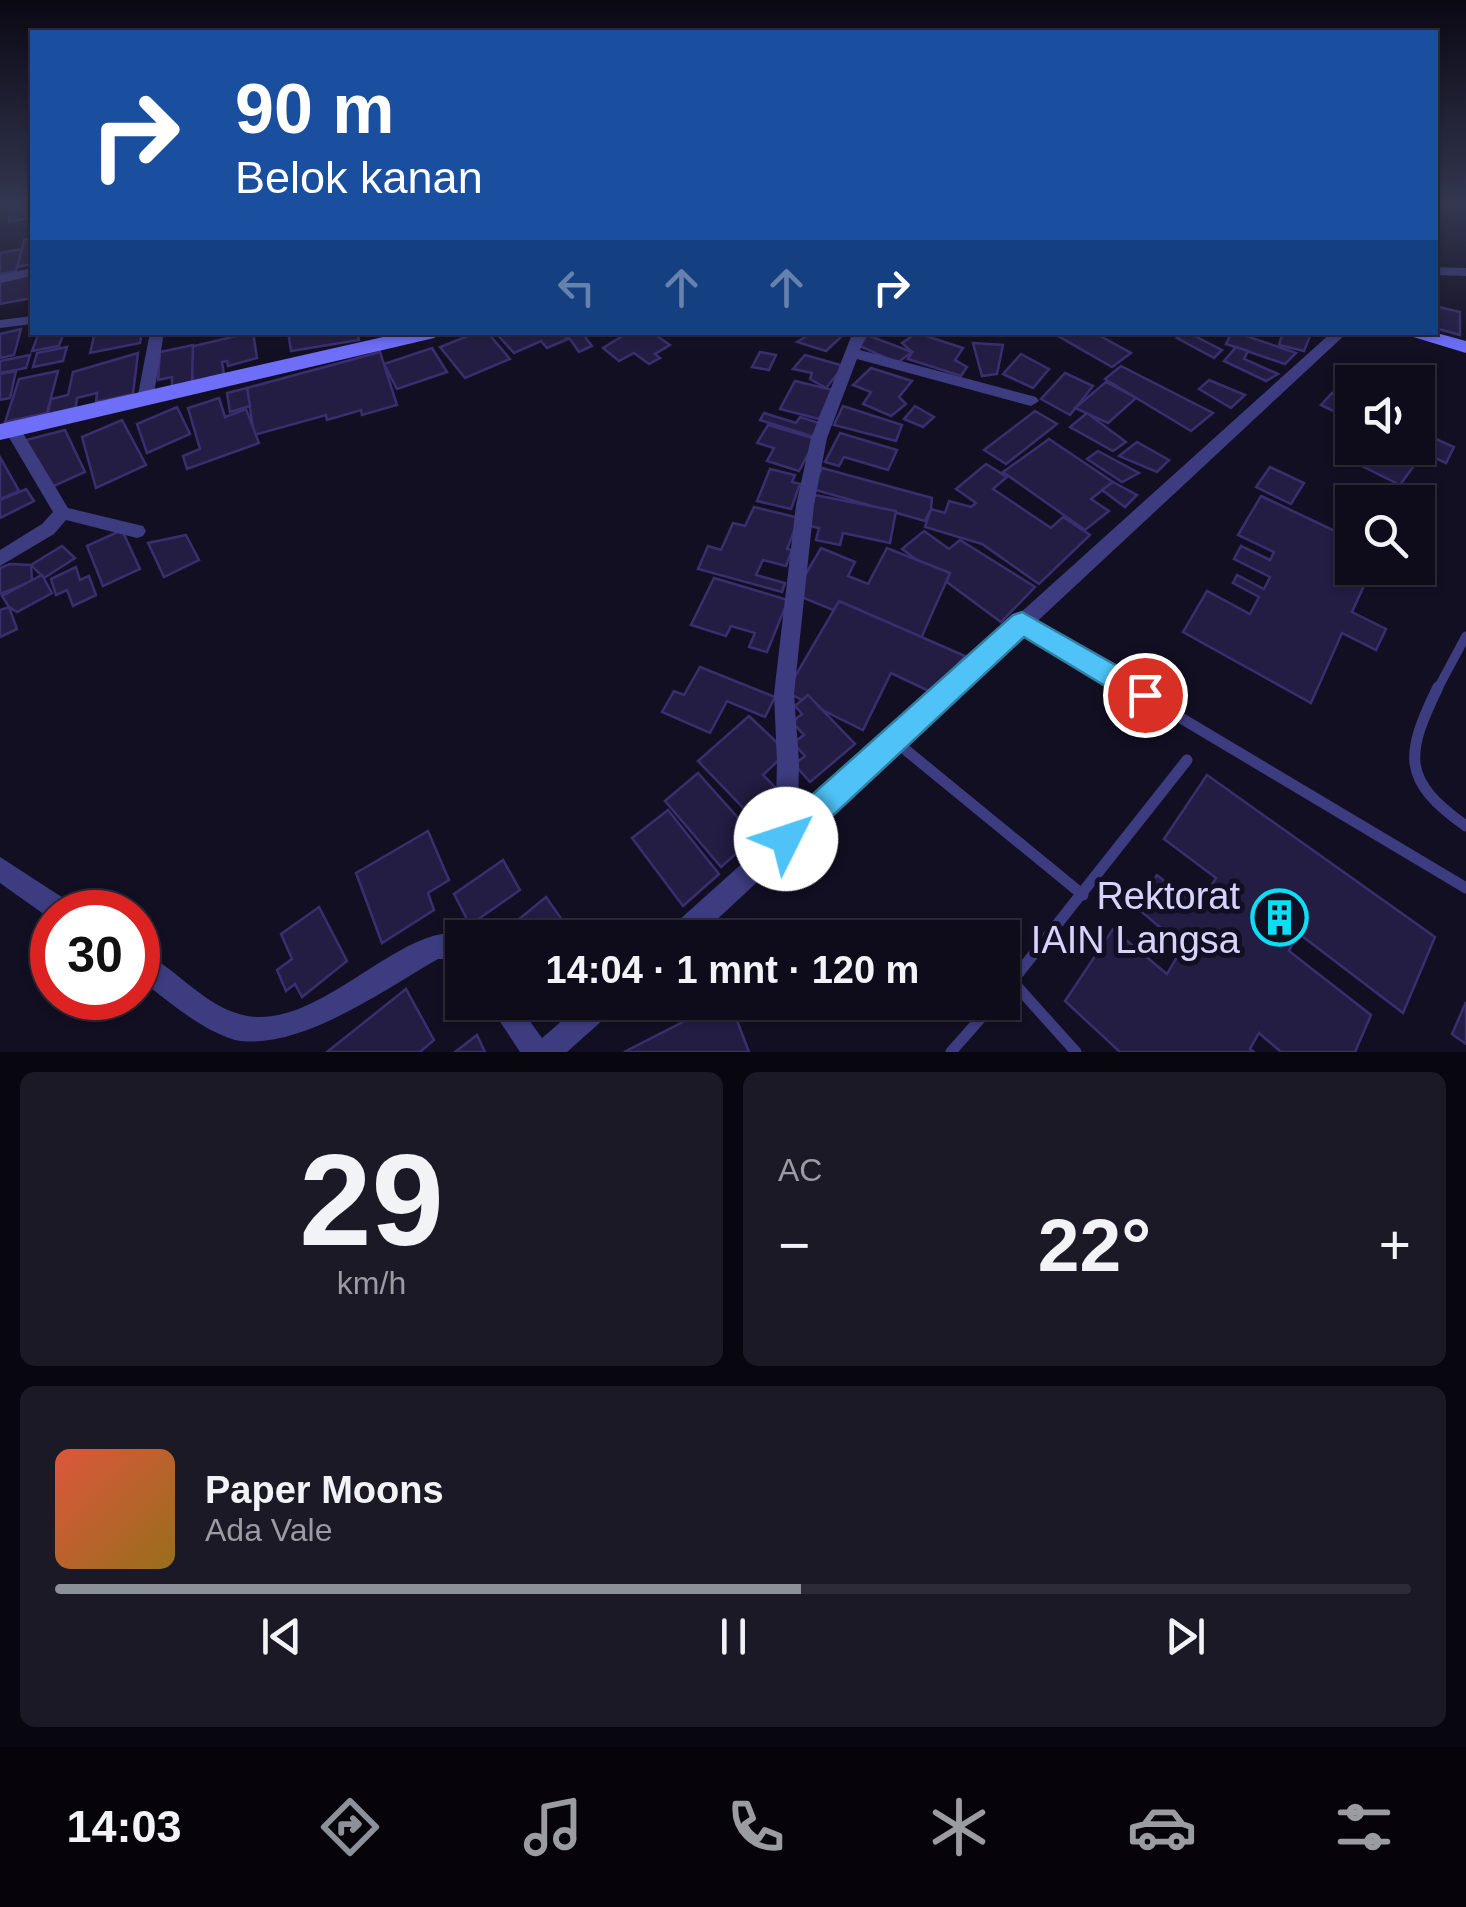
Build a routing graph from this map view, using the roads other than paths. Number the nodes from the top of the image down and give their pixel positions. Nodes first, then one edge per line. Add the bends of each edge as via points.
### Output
1 (1438, 271) edge
2 (30, 272) edge
3 (1466, 272) edge
4 (0, 279) edge
5 (30, 320) edge
6 (0, 324) edge
7 (156, 335) edge
8 (421, 335) edge
9 (859, 335) edge
10 (1339, 335) edge
11 (1418, 335) edge
12 (1466, 348) edge
13 (854, 353) junction
14 (145, 400) junction
15 (1031, 401) dead end
16 (6, 430) edge
17 (62, 514) junction
18 (138, 530) dead end
19 (0, 560) edge
20 (1022, 623) junction
21 (1466, 636) edge
22 (896, 742) junction
23 (1188, 760) dead end
24 (1466, 826) edge
25 (786, 839) junction
26 (0, 869) edge
27 (1466, 888) edge
28 (30, 890) edge
29 (1082, 895) junction
30 (698, 920) edge
31 (445, 946) edge
32 (1020, 973) edge
33 (160, 977) edge
34 (1020, 999) edge
35 (513, 1020) edge
36 (583, 1020) edge
37 (979, 1020) edge
38 (536, 1052) edge
39 (547, 1052) edge
40 (951, 1052) edge
41 (1076, 1052) edge

1 - 3 street
2 - 4 street
5 - 6 street
7 - 14 street
8 - 14 street
9 - 13 street
10 - 20 street
11 - 12 street
13 - 15 street
13 - 25 street via 820,438 805,505 784,694
14 - 16 street
16 - 17 street
17 - 18 street
17 - 19 street
20 - 22 street
20 - 27 lane
21 - 24 lane via 1413,743 1413,764 1420,784
22 - 25 street
22 - 29 lane
23 - 29 lane
25 - 30 street
26 - 28 street
29 - 32 lane
31 - 33 street via 328,1010 279,1028 237,1028
34 - 41 lane
35 - 38 street
36 - 39 street
37 - 40 lane

